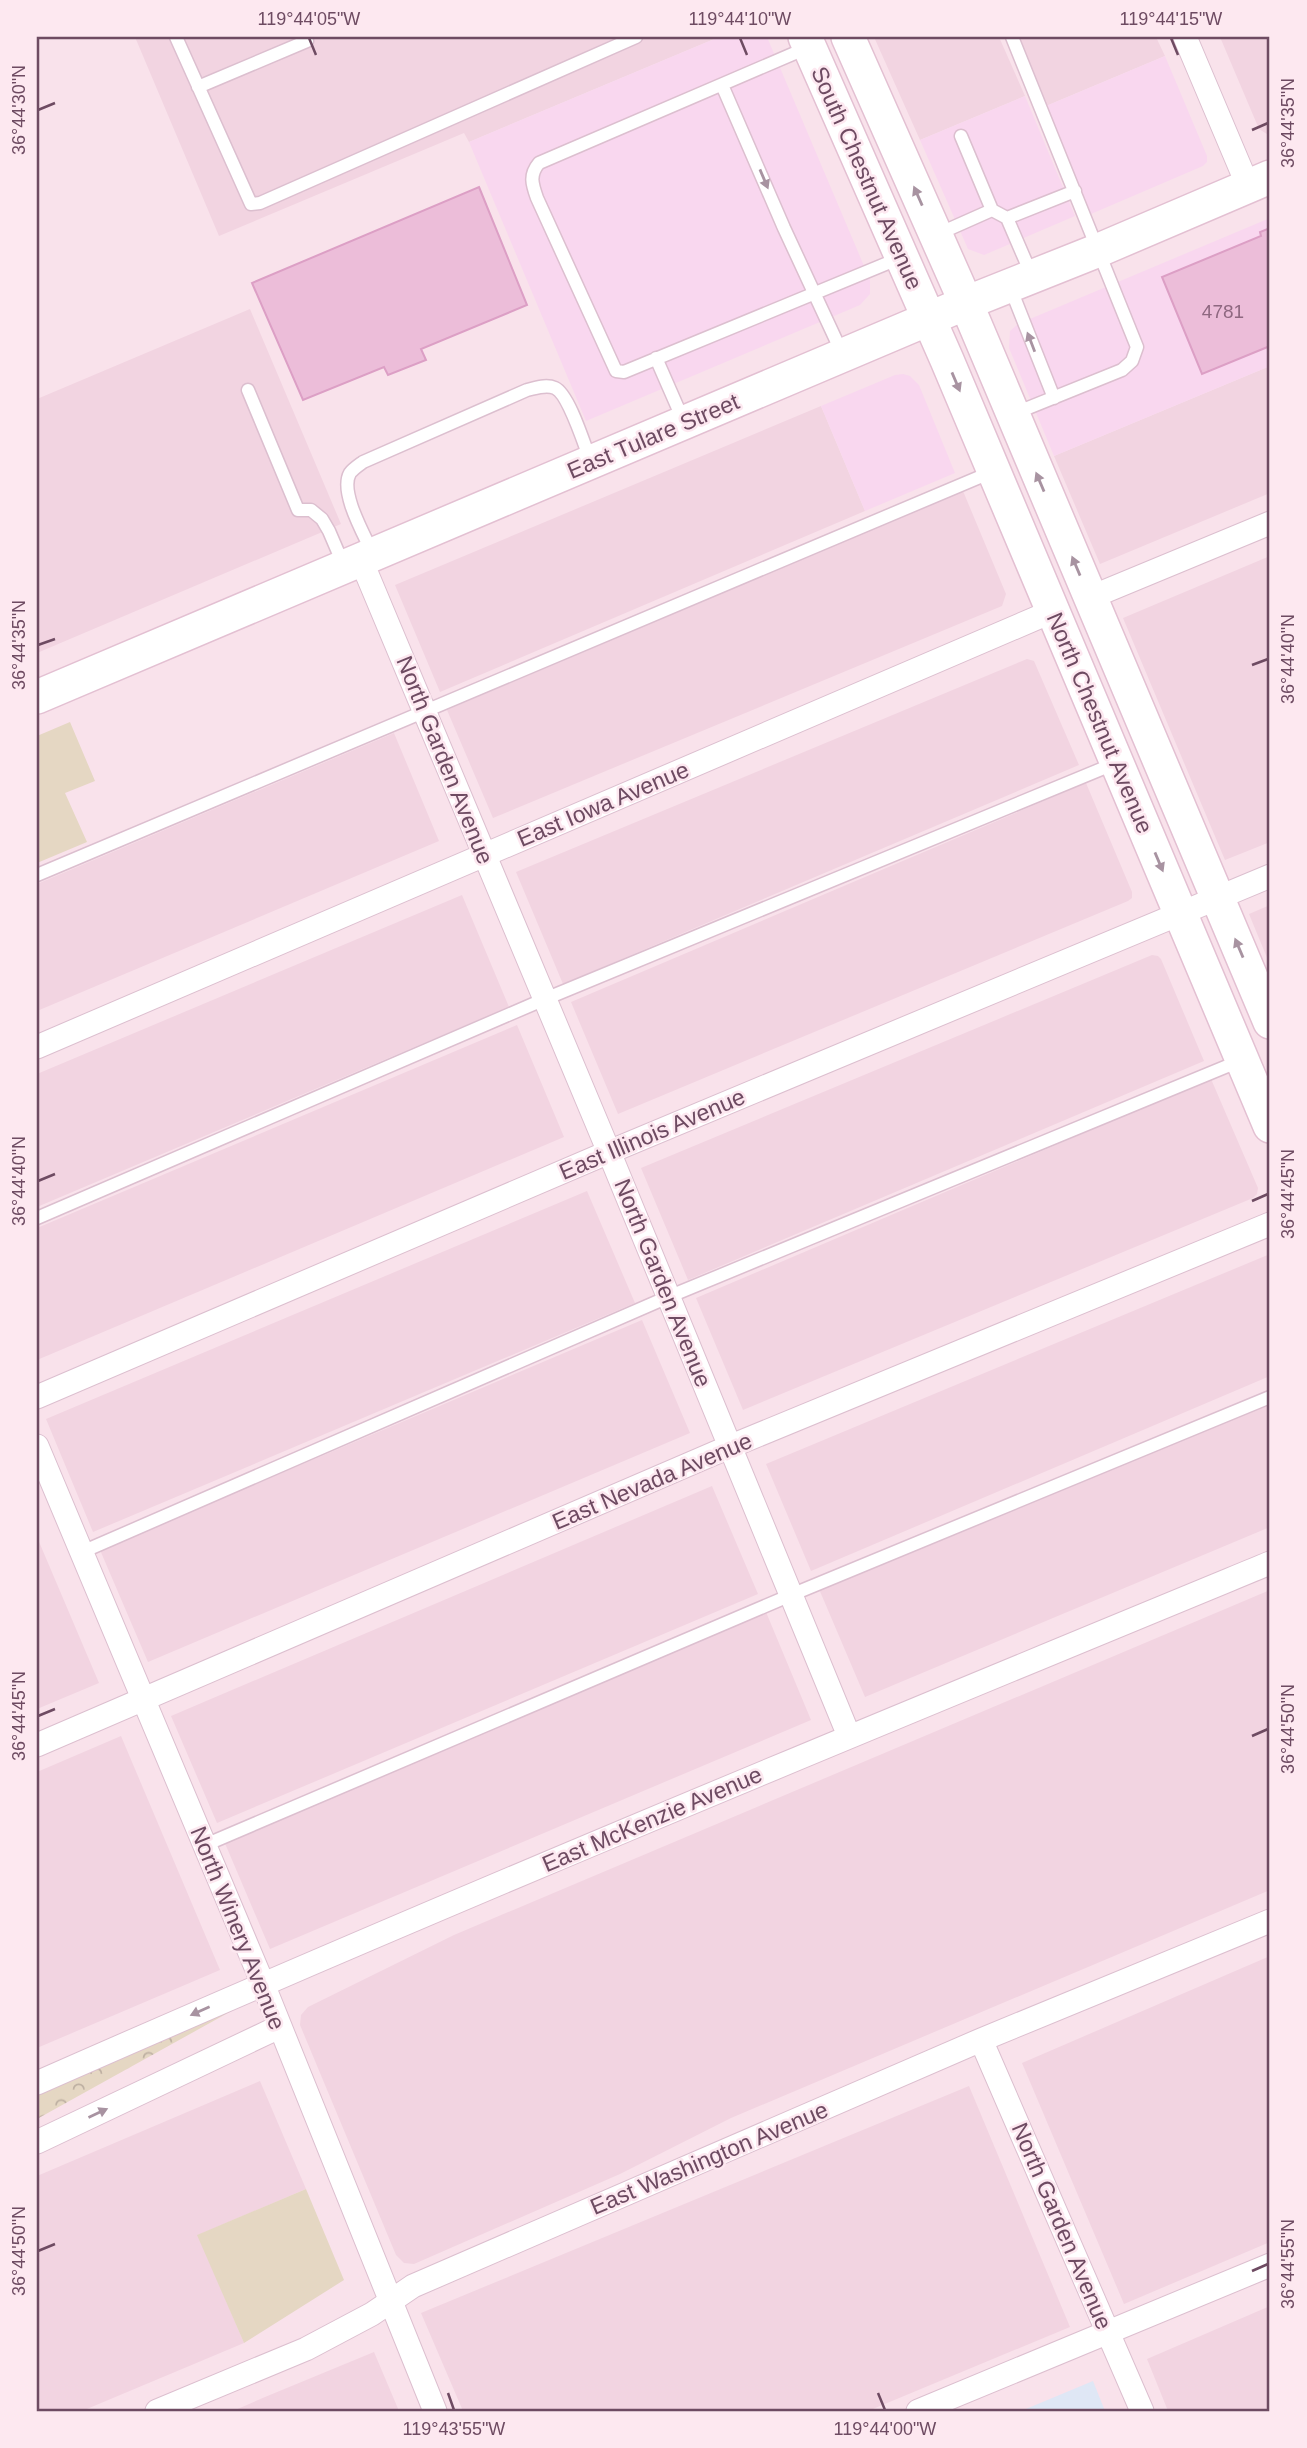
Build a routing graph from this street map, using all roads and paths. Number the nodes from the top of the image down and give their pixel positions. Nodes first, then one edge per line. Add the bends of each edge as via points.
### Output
1 (176, 37) edge
2 (636, 37) edge
3 (848, 37) edge
4 (1012, 37) edge
5 (1185, 37) edge
6 (307, 41) dead end
7 (807, 42) edge
8 (722, 85) junction
9 (198, 87) junction
10 (961, 136) dead end
11 (1259, 182) edge
12 (1075, 191) junction
13 (992, 210) junction
14 (1007, 218) junction
15 (936, 235) junction
16 (1100, 250) junction
17 (902, 257) junction
18 (1021, 281) junction
19 (815, 293) junction
20 (966, 303) junction
21 (929, 319) junction
22 (843, 355) junction
23 (656, 358) junction
24 (248, 390) dead end
25 (1054, 398) junction
26 (1012, 415) junction
27 (684, 423) junction
28 (592, 462) junction
29 (994, 471) junction
30 (1270, 523) edge
31 (360, 561) junction
32 (1089, 598) junction
33 (1053, 611) junction
34 (37, 697) edge
35 (426, 710) junction
36 (1153, 746) junction
37 (1116, 763) junction
38 (484, 855) junction
39 (37, 875) edge
40 (1270, 877) edge
41 (1218, 899) junction
42 (1181, 915) junction
43 (545, 999) junction
44 (1270, 1022) edge
45 (37, 1046) edge
46 (1242, 1060) junction
47 (1270, 1126) edge
48 (609, 1152) junction
49 (37, 1218) edge
50 (1270, 1224) edge
51 (668, 1297) junction
52 (37, 1397) edge
53 (1270, 1397) edge
54 (37, 1446) edge
55 (729, 1447) junction
56 (82, 1552) junction
57 (1270, 1563) edge
58 (791, 1595) junction
59 (144, 1700) junction
60 (849, 1736) junction
61 (37, 1745) edge
62 (205, 1845) junction
63 (1270, 1921) edge
64 (263, 1983) junction
65 (279, 2027) junction
66 (981, 2040) junction
67 (37, 2083) edge
68 (37, 2142) edge
69 (1270, 2265) edge
70 (392, 2301) junction
71 (1107, 2331) junction
72 (157, 2411) edge
73 (435, 2411) edge
74 (918, 2411) edge
75 (1142, 2411) edge

1 - 9 lane
2 - 9 lane via 260,204 251,204
15 -> 3 main road, South Chestnut Avenue
4 - 12 lane
5 - 11 street
6 - 9 lane
7 - 8 lane
7 - 17 main road, South Chestnut Avenue
8 -> 19 lane
8 - 23 lane via 539,163 531,178 616,371
10 - 13 lane
11 - 16 main road, East Tulare Street
12 - 14 lane
12 - 16 lane
13 - 14 lane
13 - 15 lane
14 - 18 lane
15 - 20 main road, South Chestnut Avenue
16 - 18 main road, East Tulare Street
16 - 25 lane via 1137,347 1122,370
17 - 19 lane
17 - 21 main road, South Chestnut Avenue
18 - 20 main road, East Tulare Street
25 -> 18 lane
19 - 22 lane
19 - 23 lane
20 - 21 main road, East Tulare Street
20 - 26 main road, North Chestnut Avenue
21 - 22 main road, East Tulare Street
21 -> 29 main road, North Chestnut Avenue
22 - 27 main road, East Tulare Street
23 - 27 lane
24 - 31 lane via 298,510 311,510 322,519
25 - 26 lane
32 -> 26 main road, North Chestnut Avenue
27 - 28 main road, East Tulare Street
28 - 31 main road, East Tulare Street
28 - 31 lane via 565,397 556,388 527,390 363,462 351,473 346,485
29 - 33 main road, North Chestnut Avenue
29 - 35 lane
30 - 32 street
31 - 34 main road, East Tulare Street
31 - 35 street, North Garden Avenue
32 - 36 main road, North Chestnut Avenue
33 - 36 main road via 1075,618 1121,717
33 - 37 main road, North Chestnut Avenue
33 - 38 street, East Iowa Avenue
35 - 38 street, North Garden Avenue
35 - 39 lane
36 - 41 main road, North Chestnut Avenue
37 -> 42 main road, North Chestnut Avenue
37 - 43 lane
38 - 43 street, North Garden Avenue
38 - 45 street, East Iowa Avenue
40 - 41 street, East Illinois Avenue
41 - 42 street, East Illinois Avenue
44 -> 41 main road, North Chestnut Avenue
42 - 46 main road, North Chestnut Avenue
42 - 48 street, East Illinois Avenue
43 - 48 street, North Garden Avenue
43 - 49 lane
46 - 47 main road, North Chestnut Avenue
46 - 51 lane
48 - 51 street, North Garden Avenue
48 - 52 street, East Illinois Avenue
50 - 55 street, East Nevada Avenue
51 - 55 street, North Garden Avenue
51 - 56 lane
53 - 58 lane
54 - 56 street, North Winery Avenue
55 - 58 street, North Garden Avenue
55 - 59 street, East Nevada Avenue
56 - 59 street, North Winery Avenue
57 - 60 street, East McKenzie Avenue
58 - 60 street, North Garden Avenue
58 - 62 lane
59 - 61 street, East Nevada Avenue
59 - 62 street, North Winery Avenue
60 - 64 street, East McKenzie Avenue
62 - 64 street, North Winery Avenue
63 - 66 street, East Washington Avenue
64 - 65 street, North Winery Avenue
64 -> 67 street, East McKenzie Avenue
68 -> 65 street
65 - 70 street, North Winery Avenue
66 - 70 street, East Washington Avenue via 413,2286
66 - 71 street, North Garden Avenue
69 - 71 street
70 - 72 street, East Washington Avenue via 306,2349
70 - 73 street, North Winery Avenue
71 - 74 street
71 - 75 street, North Garden Avenue

